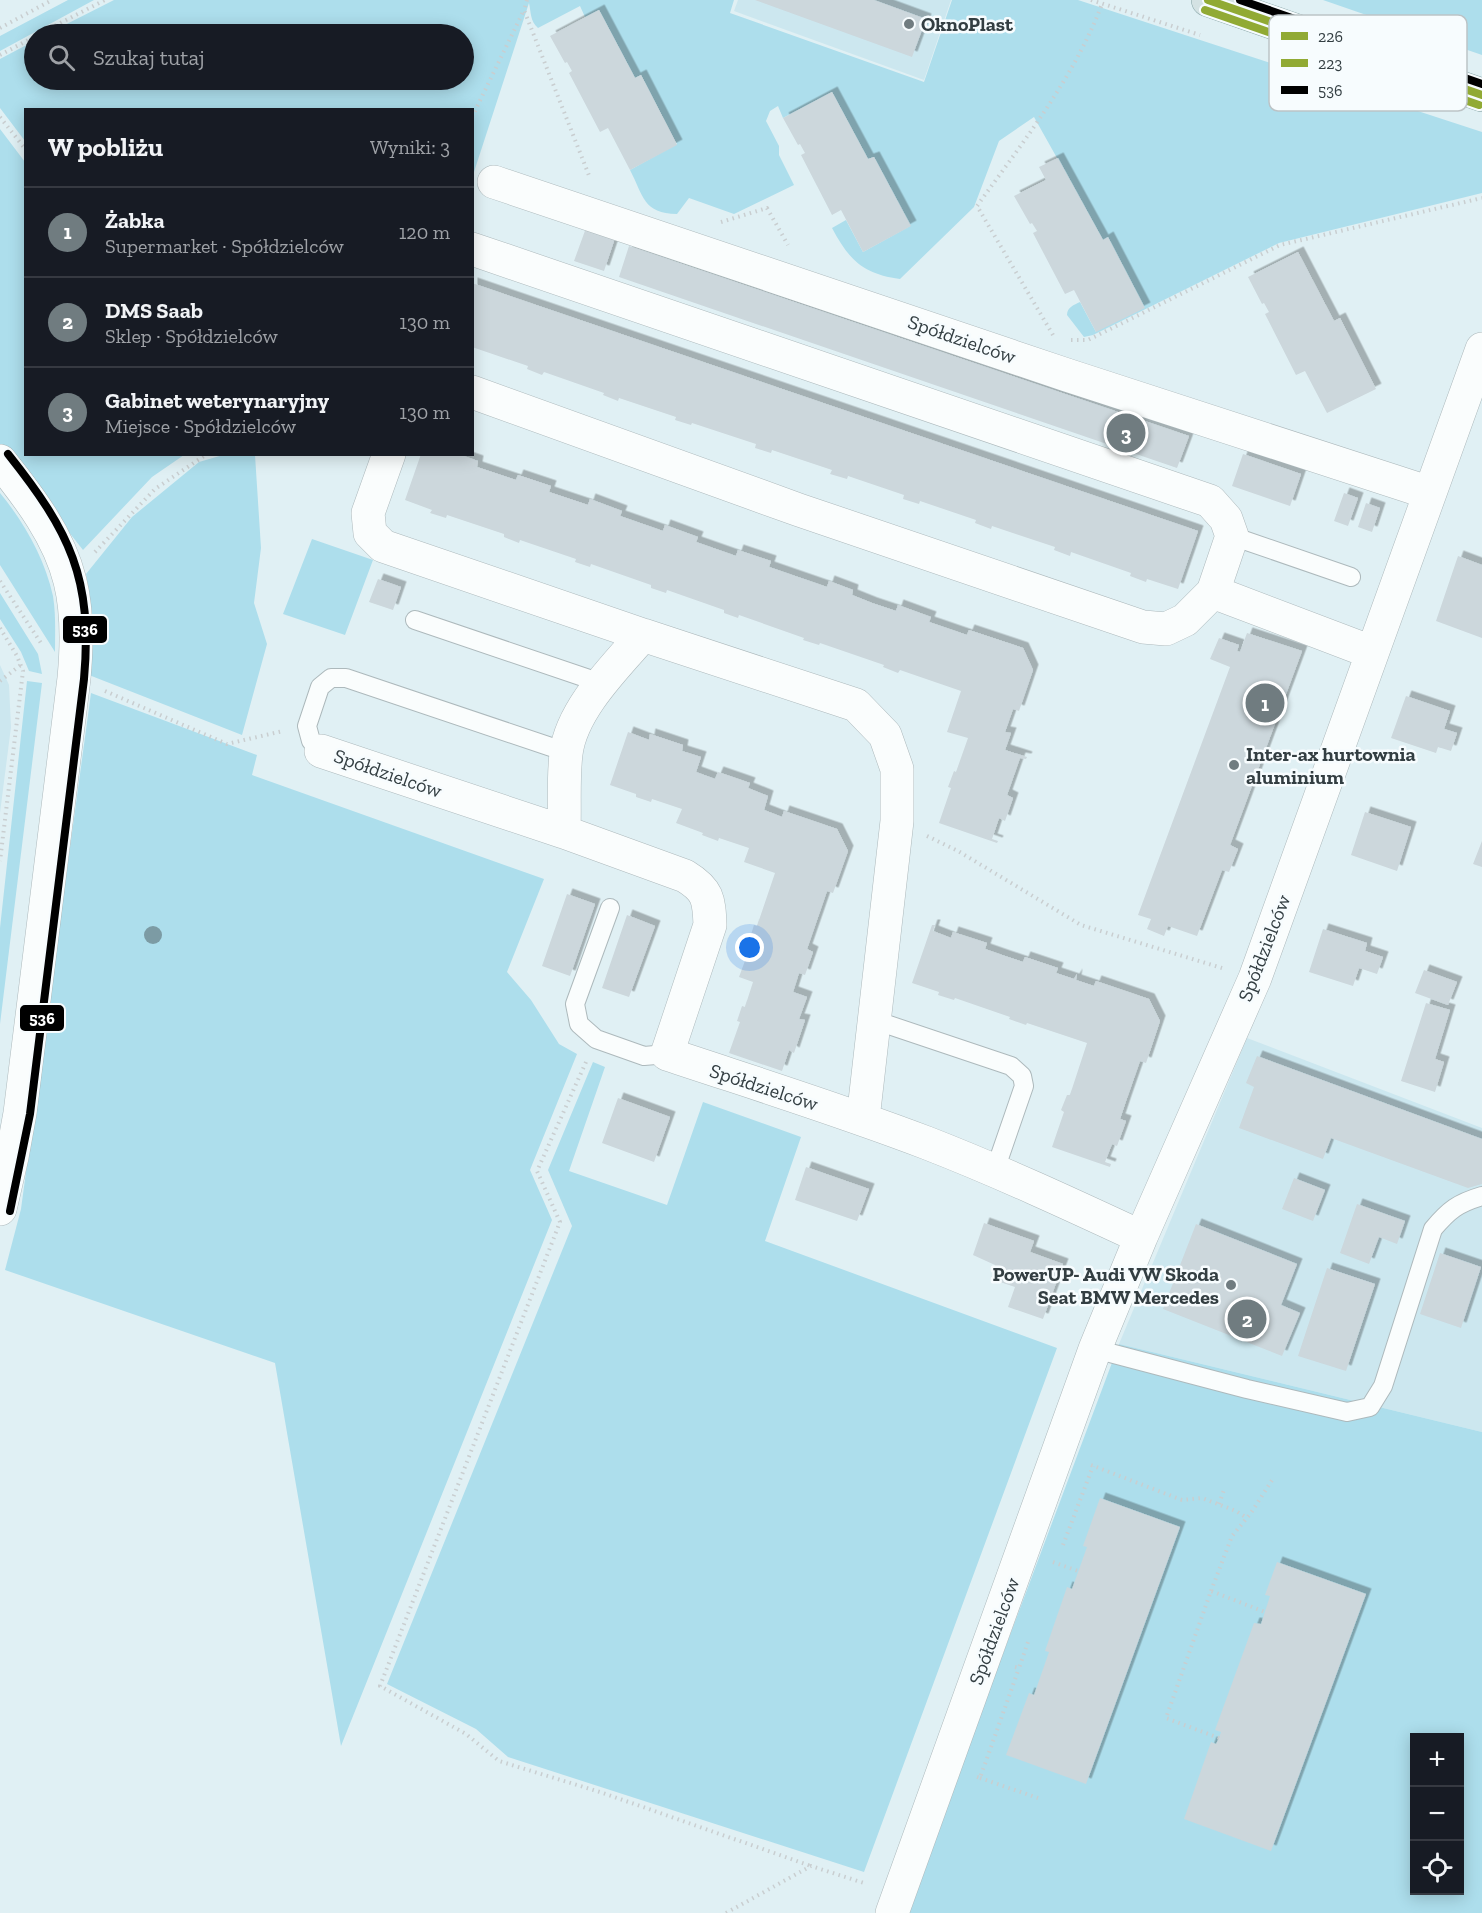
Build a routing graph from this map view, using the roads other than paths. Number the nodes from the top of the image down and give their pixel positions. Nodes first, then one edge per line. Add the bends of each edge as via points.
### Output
1 (1208, 0) edge
2 (1269, 21) edge
3 (1467, 90) edge
4 (1482, 95) edge
5 (494, 182) dead end
6 (474, 250) edge
7 (1482, 349) edge
8 (474, 393) edge
9 (388, 456) edge
10 (0, 461) edge
11 (1430, 493) junction
12 (1232, 536) junction
13 (1351, 577) dead end
14 (1213, 592) junction
15 (415, 620) dead end
16 (643, 635) junction
17 (1371, 652) junction
18 (601, 683) junction
19 (314, 738) joint
20 (566, 752) junction
21 (564, 832) junction
22 (610, 908) dead end
23 (874, 1020) junction
24 (667, 1054) junction
25 (862, 1119) junction
26 (995, 1170) junction
27 (1482, 1196) edge
28 (0, 1209) edge
29 (1140, 1236) junction
30 (1095, 1349) junction
31 (896, 1904) edge

1 - 2 main road
3 - 4 main road
5 - 11 street, Spółdzielców
6 - 12 street via 1210,501 1226,519
7 - 11 street, Spółdzielców
8 - 14 street via 1143,627 1166,629 1185,620
9 - 16 street via 368,513 370,533 383,546
10 - 28 street via 42,517 58,548 70,579 75,613 74,678 20,1113
11 - 17 street, Spółdzielców
12 - 13 lane
12 - 14 street
14 - 17 street
15 - 18 lane
16 - 18 street
16 - 23 street via 856,705 885,735 897,769 897,821
17 - 29 street, Spółdzielców via 1255,978
18 - 20 street via 578,717
19 - 20 lane via 320,687 331,678 346,678
19 - 21 street, Spółdzielców
20 - 21 street
21 - 24 street, Spółdzielców via 685,876 701,886 709,904 710,925
22 - 24 lane via 575,1004 579,1024 596,1039 644,1056
23 - 25 street
23 - 26 lane via 1011,1066 1022,1076 1024,1086
24 - 25 street, Spółdzielców
25 - 26 street, Spółdzielców
26 - 29 street, Spółdzielców
27 - 30 lane via 1460,1203 1433,1229 1383,1386 1370,1407 1347,1412
29 - 30 street, Spółdzielców
30 - 31 street, Spółdzielców

